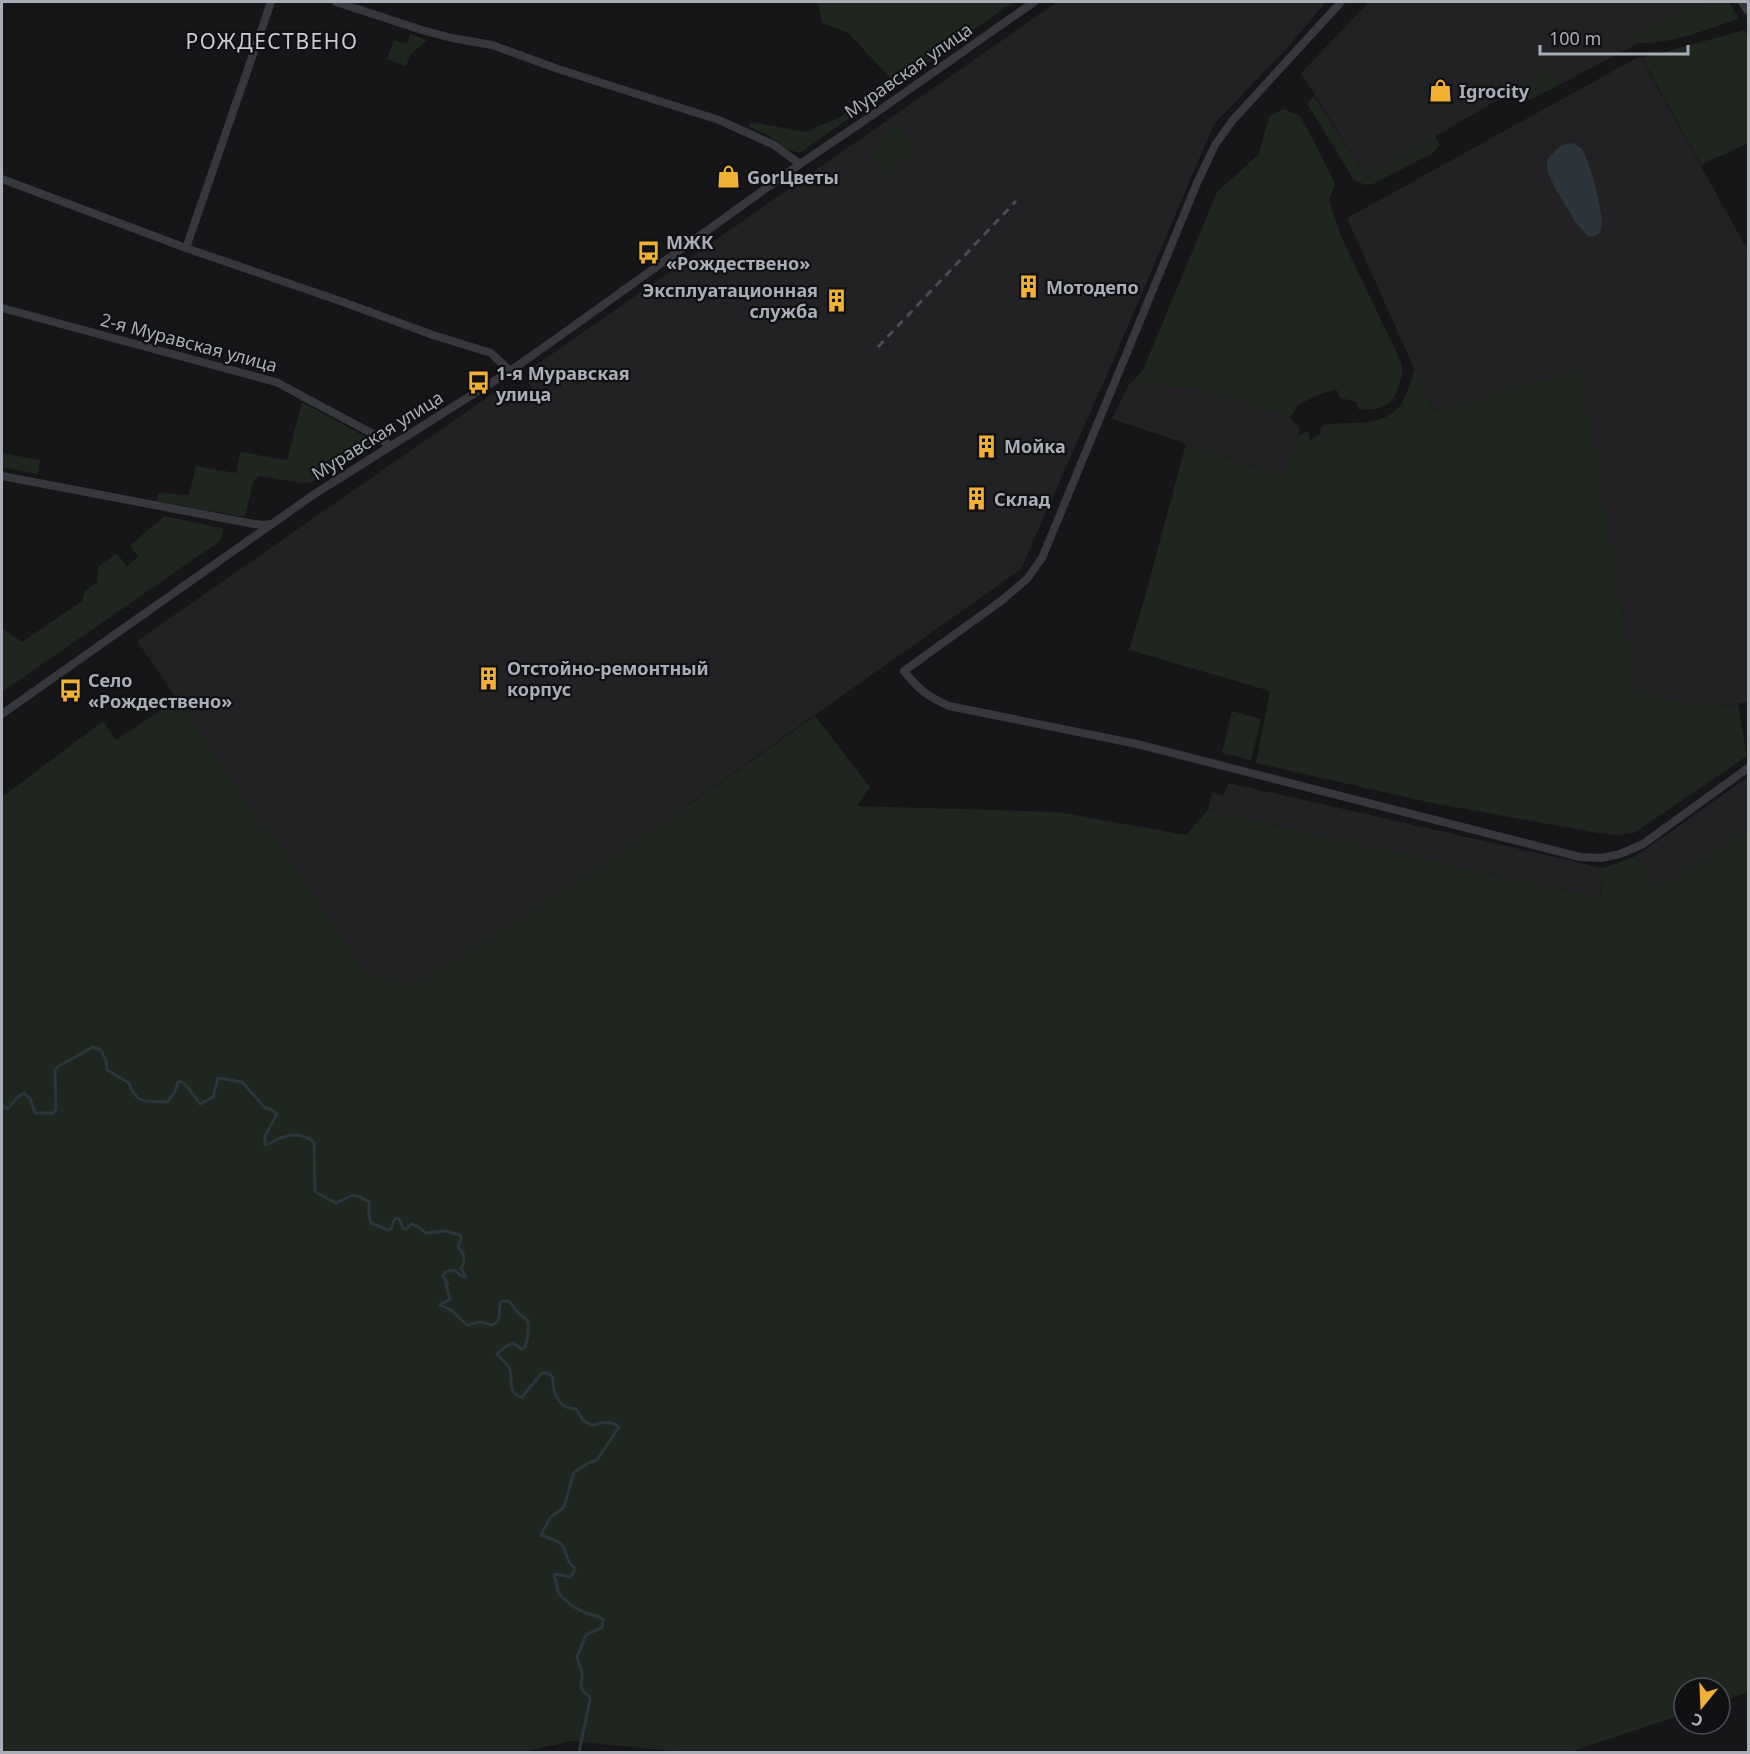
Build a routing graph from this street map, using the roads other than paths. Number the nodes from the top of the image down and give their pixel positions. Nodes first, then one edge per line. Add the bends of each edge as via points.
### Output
1 (271, 2) edge
2 (336, 2) edge
3 (1034, 2) edge
4 (1341, 2) edge
5 (1743, 2) edge
6 (1749, 11) edge
7 (800, 164) junction
8 (2, 179) edge
9 (186, 248) junction
10 (2, 308) edge
11 (510, 371) junction
12 (390, 446) junction
13 (2, 476) edge
14 (274, 523) junction
15 (2, 714) edge
16 (1749, 768) edge

1 - 9 street
2 - 7 street via 422,30 492,45 718,120 774,145
3 - 7 street, Муравская улица
4 - 16 street via 1232,121 1215,145 1042,558 1027,579 1001,601 904,671 916,687 949,706 1137,744 1580,857 1601,858 1643,844
5 - 6 street
7 - 11 street, Муравская улица
8 - 9 street
9 - 11 street via 491,353
10 - 12 street, 2-я Муравская улица via 276,382
11 - 12 street, Муравская улица
12 - 14 street, Муравская улица
13 - 14 street via 255,524
14 - 15 street, Муравская улица

